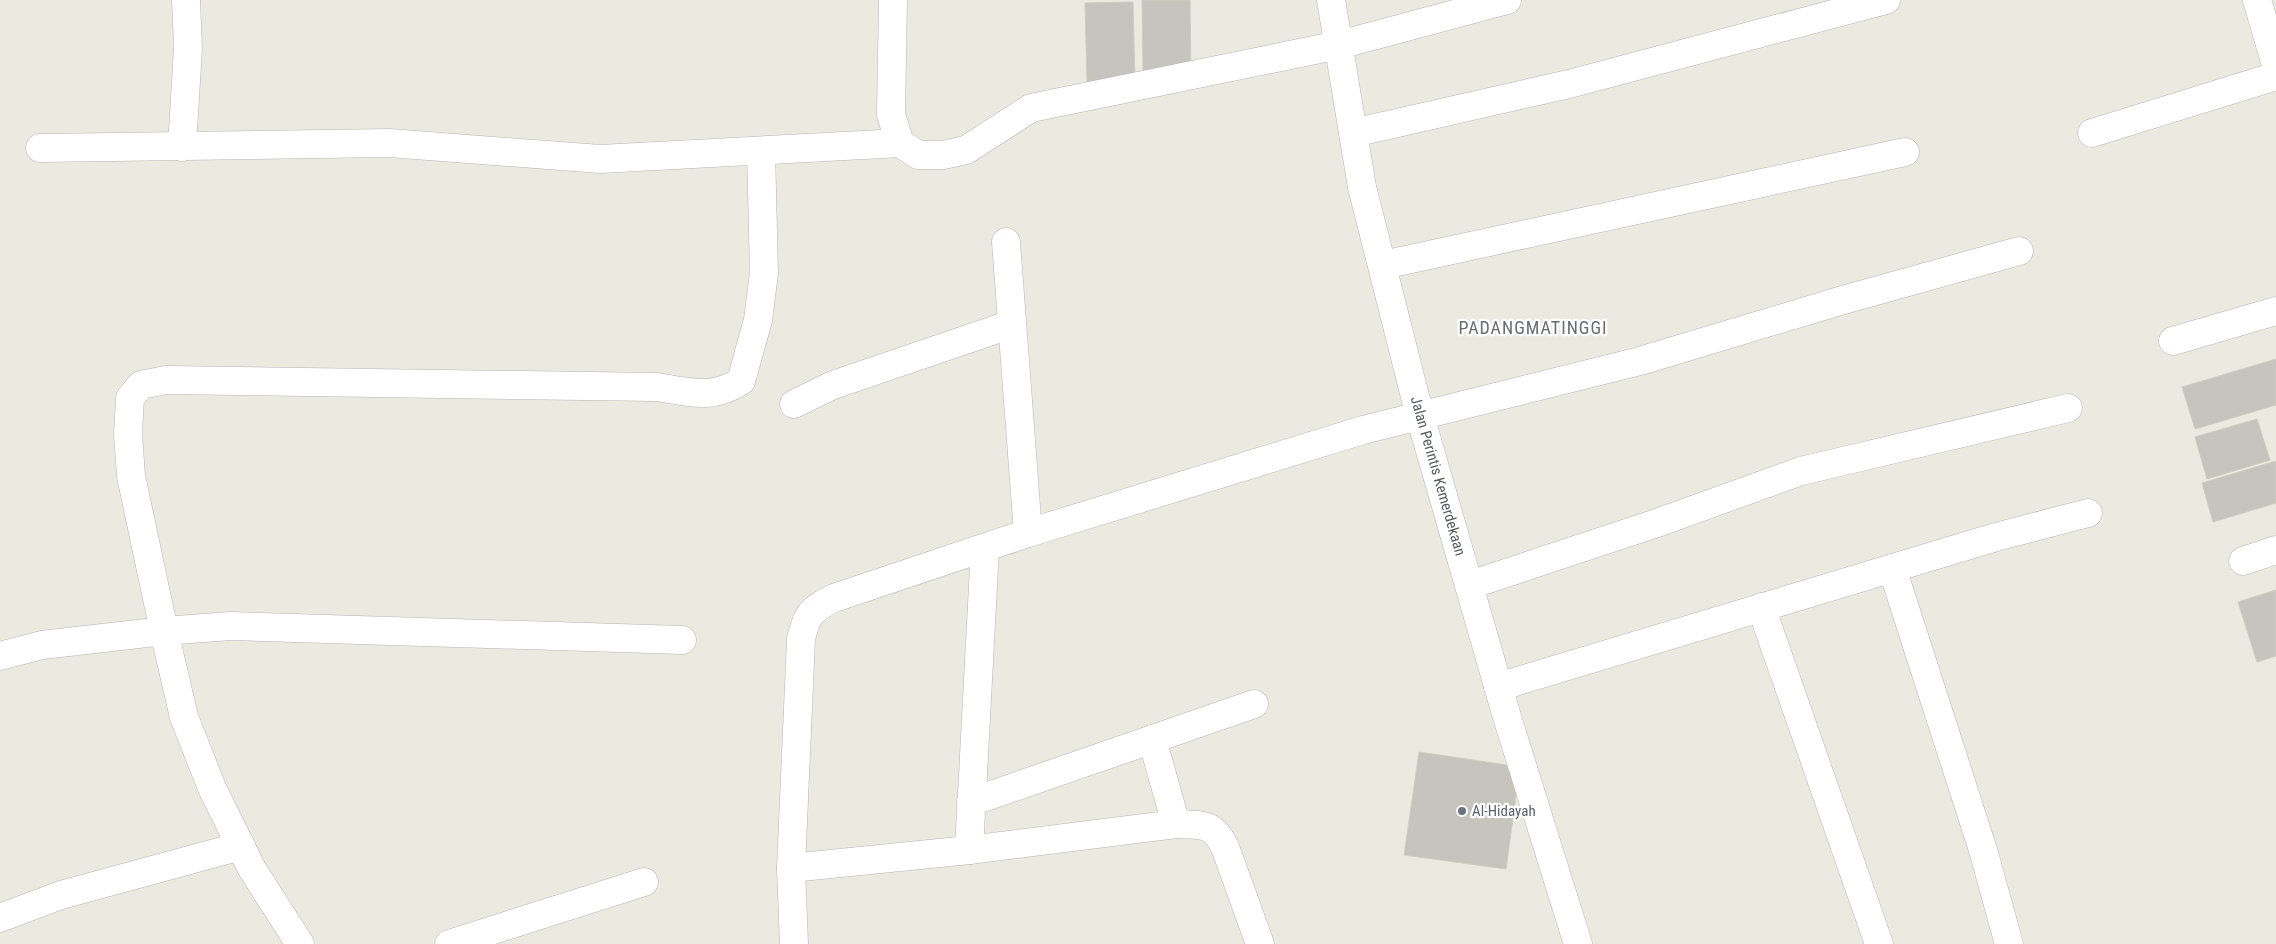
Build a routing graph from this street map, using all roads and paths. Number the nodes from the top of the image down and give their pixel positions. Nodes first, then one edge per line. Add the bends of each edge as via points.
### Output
1 (186, 0) edge
2 (893, 0) edge
3 (1331, 0) edge
4 (1507, 0) edge
5 (1886, 0) edge
6 (2257, 0) edge
7 (1339, 46) junction
8 (2276, 65) edge
9 (2276, 76) edge
10 (1353, 133) junction
11 (2092, 133) dead end
12 (900, 143) junction
13 (182, 147) junction
14 (40, 148) dead end
15 (761, 151) junction
16 (1905, 152) dead end
17 (1006, 242) dead end
18 (2019, 251) dead end
19 (1383, 265) junction
20 (2276, 310) edge
21 (1012, 324) junction
22 (2173, 342) dead end
23 (794, 404) dead end
24 (2068, 408) dead end
25 (1420, 416) junction
26 (2088, 513) dead end
27 (1028, 534) junction
28 (985, 548) junction
29 (2276, 550) edge
30 (2243, 561) dead end
31 (1892, 568) junction
32 (1470, 586) junction
33 (1761, 607) junction
34 (164, 631) junction
35 (682, 640) dead end
36 (0, 656) edge
37 (1498, 687) junction
38 (1254, 704) dead end
39 (1152, 739) junction
40 (971, 802) junction
41 (1176, 824) junction
42 (241, 846) junction
43 (968, 850) junction
44 (791, 868) junction
45 (644, 882) dead end
46 (0, 918) edge
47 (300, 944) edge
48 (449, 944) edge
49 (794, 944) edge
50 (1260, 944) edge
51 (1578, 944) edge
52 (1879, 944) edge
53 (2009, 944) edge

1 - 13 street via 188,48
2 - 12 street via 891,115
3 - 7 street, Jalan Perintis Kemerdekaan
4 - 7 street
5 - 10 street via 1569,84
6 - 8 street
7 - 10 street, Jalan Perintis Kemerdekaan
7 - 12 street via 1031,108 966,150 943,155 918,155
9 - 11 street
10 - 19 street, Jalan Perintis Kemerdekaan via 1362,187
12 - 15 street
13 - 14 street
13 - 15 street via 389,143 600,159
15 - 34 street via 764,273 758,320 740,381 727,390 699,394 657,387 622,386 166,380 141,385 130,398 131,476
16 - 19 street
17 - 21 street
18 - 25 street via 1640,361
19 - 25 street, Jalan Perintis Kemerdekaan
20 - 22 street
21 - 23 street via 833,385
21 - 27 street
24 - 32 street via 1802,471
25 - 27 street via 1363,430
25 - 32 street, Jalan Perintis Kemerdekaan
26 - 31 street
27 - 28 street
28 - 40 street
28 - 44 street via 834,598 814,608 806,619 801,639
29 - 30 street
31 - 33 street
31 - 53 street via 1983,850
32 - 37 street, Jalan Perintis Kemerdekaan
33 - 37 street
33 - 52 street
34 - 35 street via 230,626
34 - 36 street via 42,645
34 - 42 street via 184,717 212,788
37 - 51 street, Jalan Perintis Kemerdekaan
38 - 39 street
39 - 40 street
39 - 41 street
40 - 43 street
41 - 43 street
41 - 50 street via 1207,826 1218,832
42 - 46 street via 60,895
42 - 47 street
43 - 44 street
44 - 49 street
45 - 48 street

